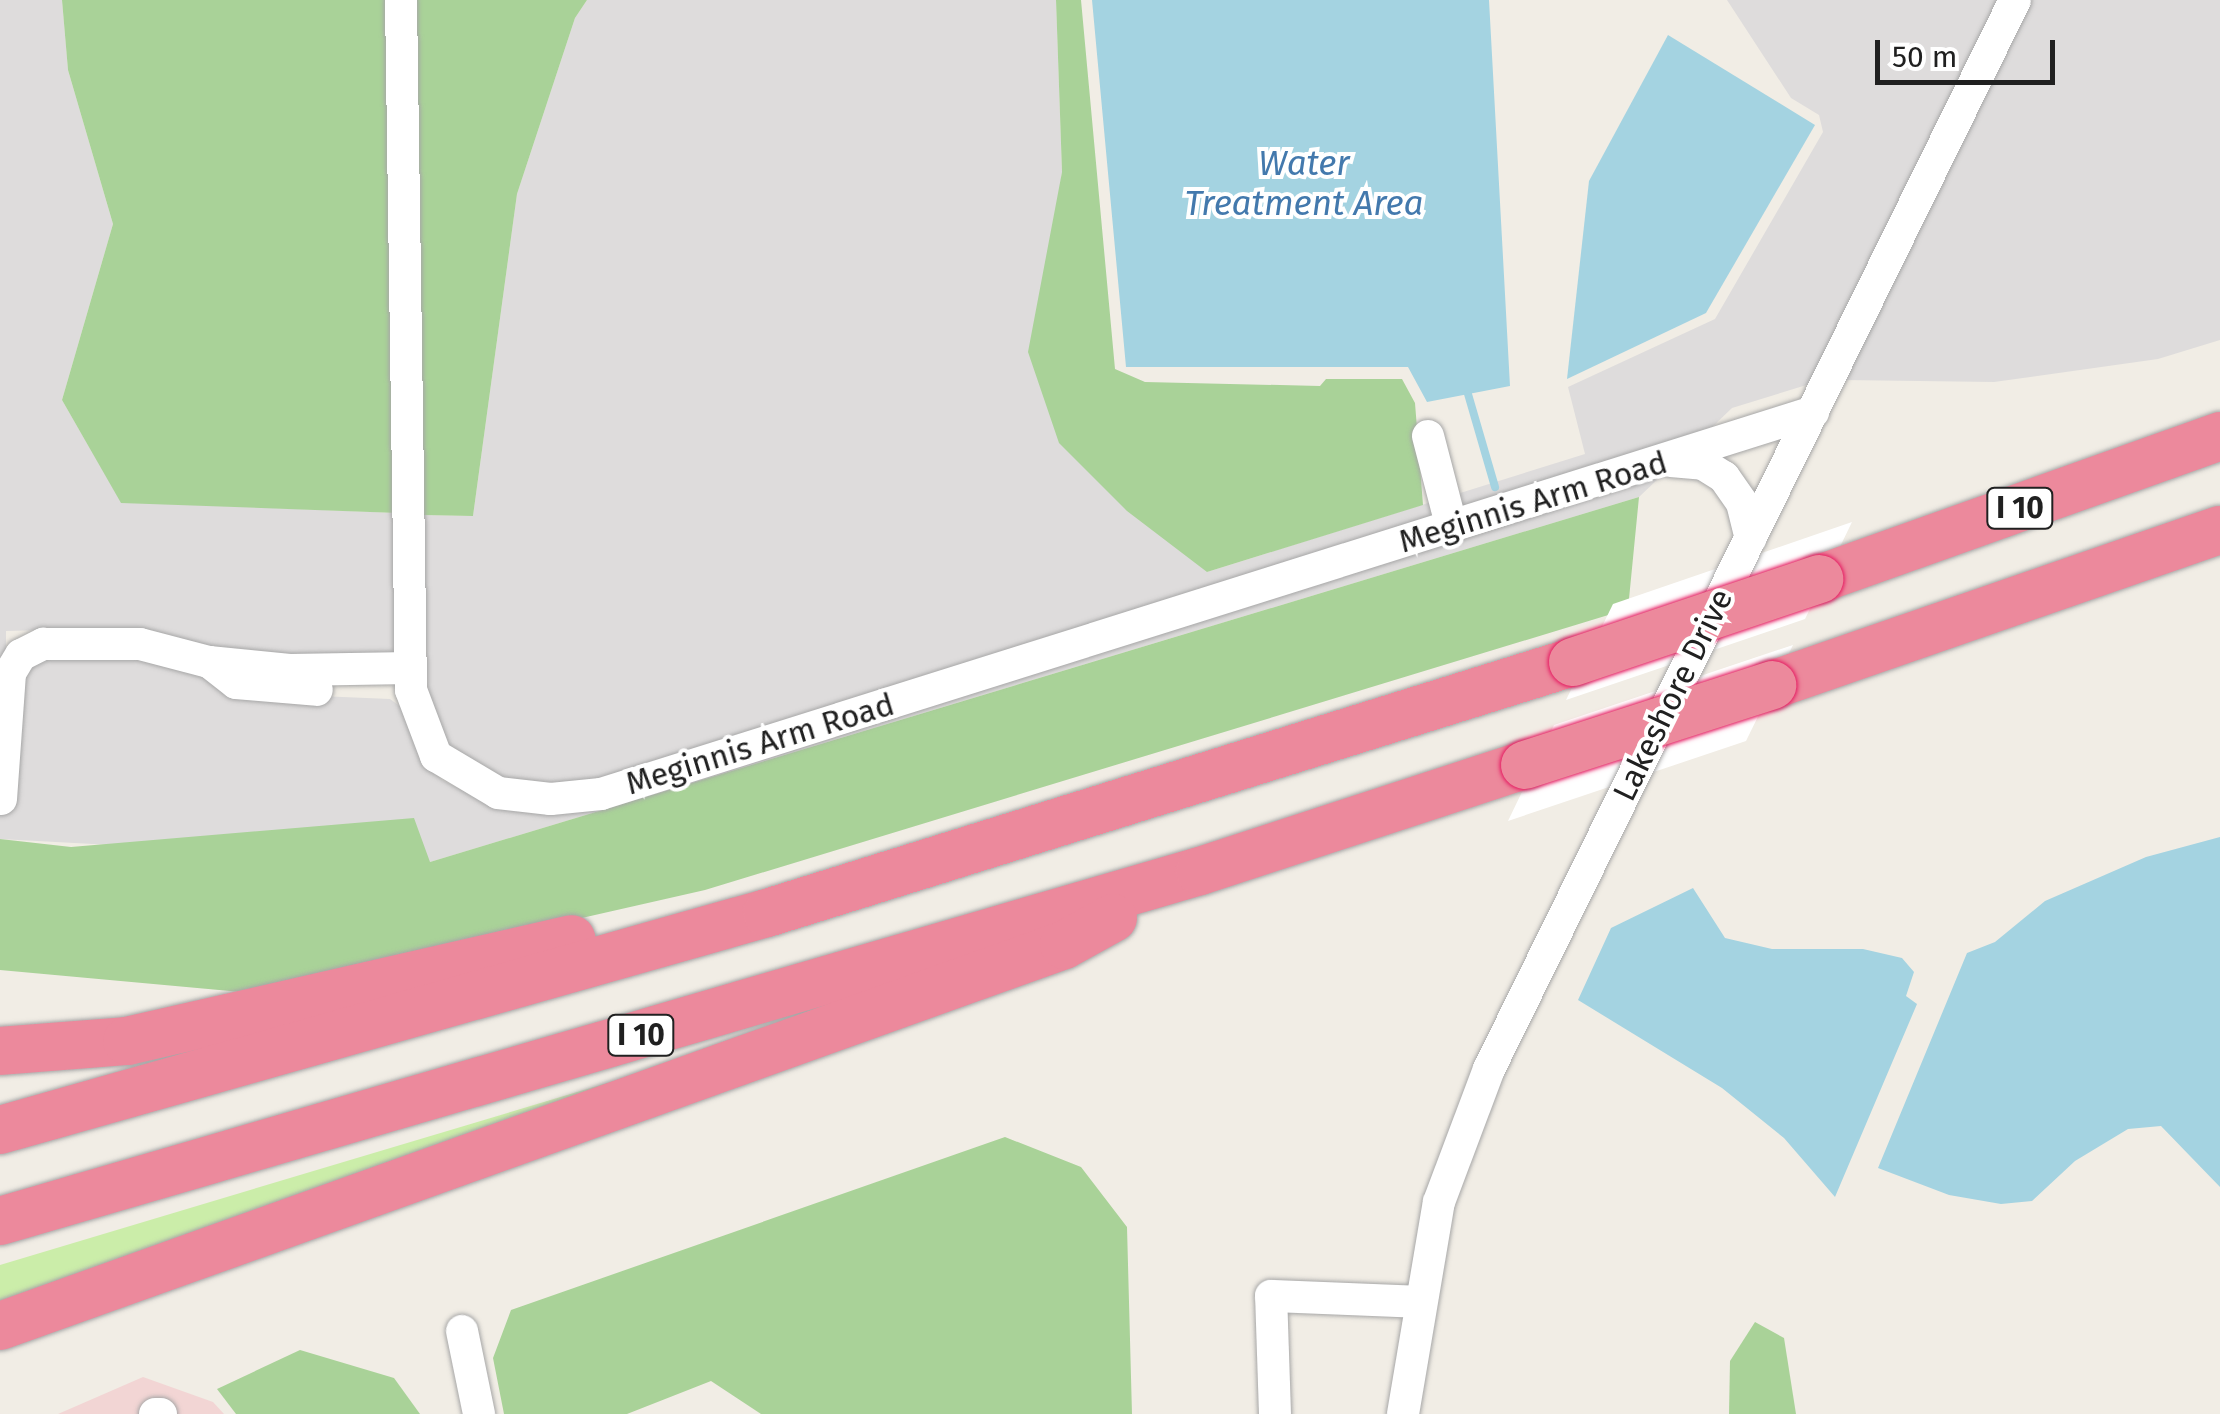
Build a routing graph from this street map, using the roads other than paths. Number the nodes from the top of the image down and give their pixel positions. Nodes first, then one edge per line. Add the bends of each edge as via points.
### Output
1 (401, 0) edge
2 (2015, 0) edge
3 (1813, 412) junction
4 (1428, 436) dead end
5 (2220, 436) edge
6 (1666, 461) junction
7 (1452, 528) junction
8 (2220, 530) edge
9 (1750, 538) junction
10 (411, 679) junction
11 (1, 799) edge
12 (1200, 871) junction
13 (767, 913) junction
14 (0, 1051) edge
15 (0, 1130) edge
16 (0, 1221) edge
17 (1419, 1302) junction
18 (0, 1326) edge
19 (462, 1331) dead end
20 (479, 1414) edge
21 (1275, 1414) edge
22 (1403, 1414) edge

1 - 10 street, Meginnis Arm Road
2 - 3 street, Lakeshore Drive
3 - 6 street, Meginnis Arm Road
3 - 9 street, Lakeshore Drive
4 - 7 street
5 - 13 highway, I 10, bridge via 1572,662
6 - 7 street, Meginnis Arm Road
6 - 9 street via 1703,464 1724,477 1742,502
7 - 10 street, Meginnis Arm Road via 601,794 530,798 473,783 436,756
8 - 12 highway, I 10, bridge via 1772,686
9 - 17 street, Lakeshore Drive via 1488,1068 1438,1202
10 - 11 street via 265,690 236,683 209,662 88,639 43,644 21,655 5,698
12 - 16 highway, I 10
12 - 18 highway via 1064,945
13 - 14 highway via 599,933 128,1041
13 - 15 highway, I 10
17 - 21 street via 1271,1296
17 - 22 street, Lakeshore Drive
19 - 20 street

